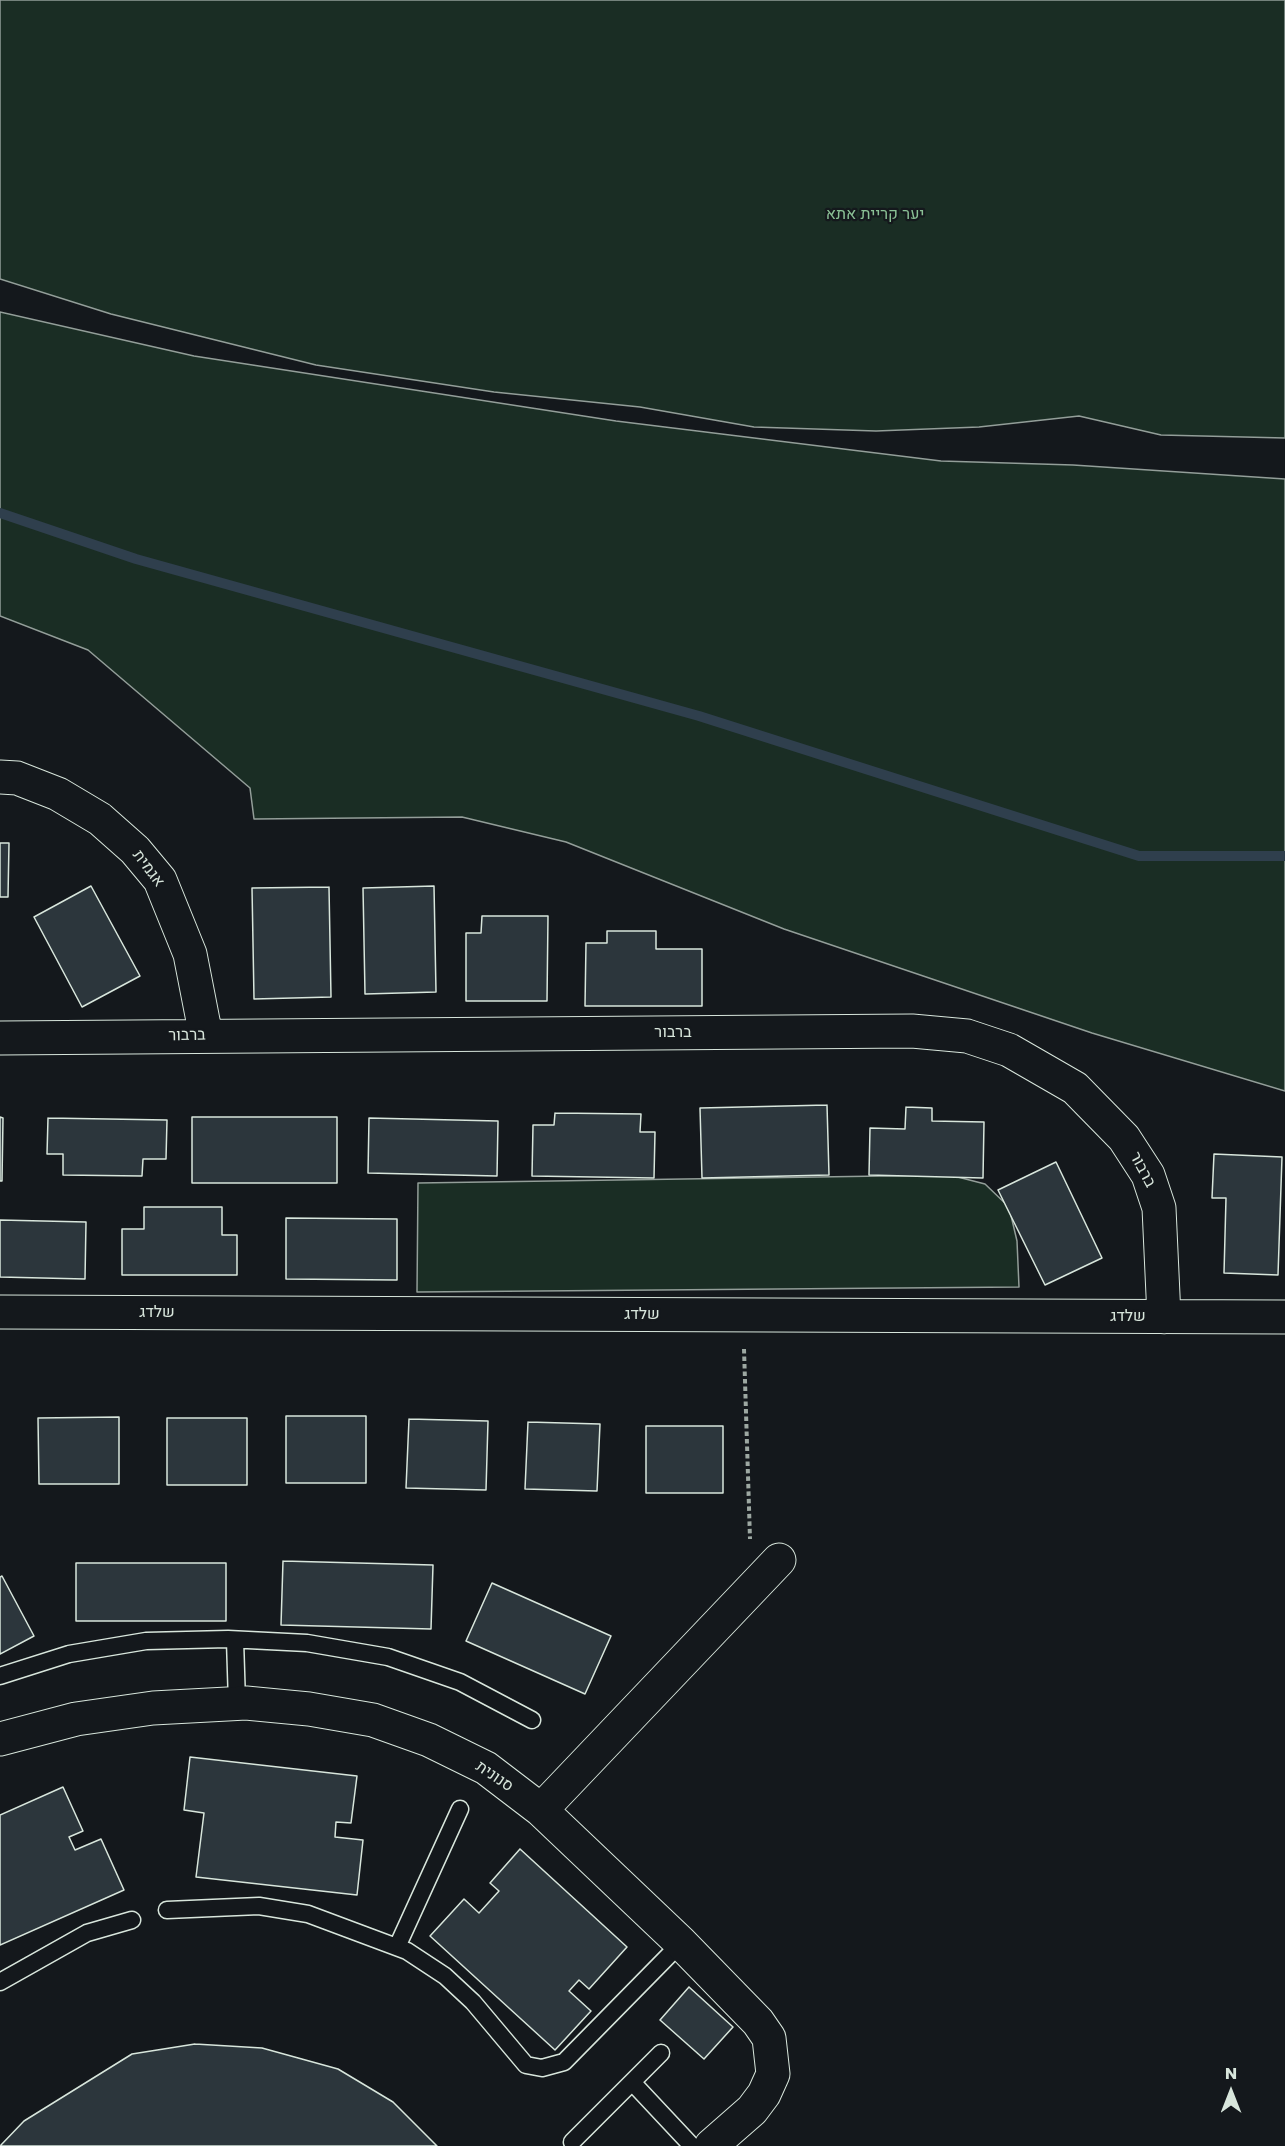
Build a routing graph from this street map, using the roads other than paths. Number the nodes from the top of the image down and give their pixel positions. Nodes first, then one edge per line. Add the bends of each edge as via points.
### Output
1 (0, 777) edge
2 (206, 1036) junction
3 (0, 1038) edge
4 (0, 1312) edge
5 (1164, 1317) junction
6 (1285, 1317) edge
7 (775, 1563) road end
8 (235, 1640) junction
9 (0, 1676) edge
10 (237, 1703) junction
11 (532, 1720) dead end
12 (0, 1739) edge
13 (460, 1809) dead end
14 (541, 1810) junction
15 (167, 1910) dead end
16 (132, 1920) dead end
17 (681, 1944) junction
18 (397, 1947) junction
19 (0, 1982) edge
20 (662, 2053) dead end
21 (632, 2082) junction
22 (572, 2142) dead end
23 (692, 2146) edge
24 (711, 2146) edge

1 - 2 street, אגמית via 17,778 58,794 100,819 135,850 160,880 190,954
2 - 3 street, ברבור
2 - 5 street, ברבור via 912,1031 967,1036 1009,1050 1075,1088 1124,1138 1148,1175 1159,1208
4 - 5 street, שלדג
5 - 6 street, שלדג
7 - 14 street
8 - 9 lane via 146,1641 69,1654
8 - 10 lane
8 - 11 lane via 307,1643 387,1657 460,1682
10 - 12 street, סנונית via 87,1717
10 - 14 street, סנונית via 309,1709 384,1724 429,1740 486,1768
13 - 18 lane
14 - 17 street, סנונית
15 - 18 lane via 260,1906 308,1914
16 - 19 lane via 87,1933
17 - 18 lane via 564,2062 542,2068 526,2065 473,2002 445,1976
17 - 24 street, סנונית via 758,2022 773,2056 773,2074 764,2094 752,2110
20 - 21 lane
21 - 22 lane
21 - 23 lane

